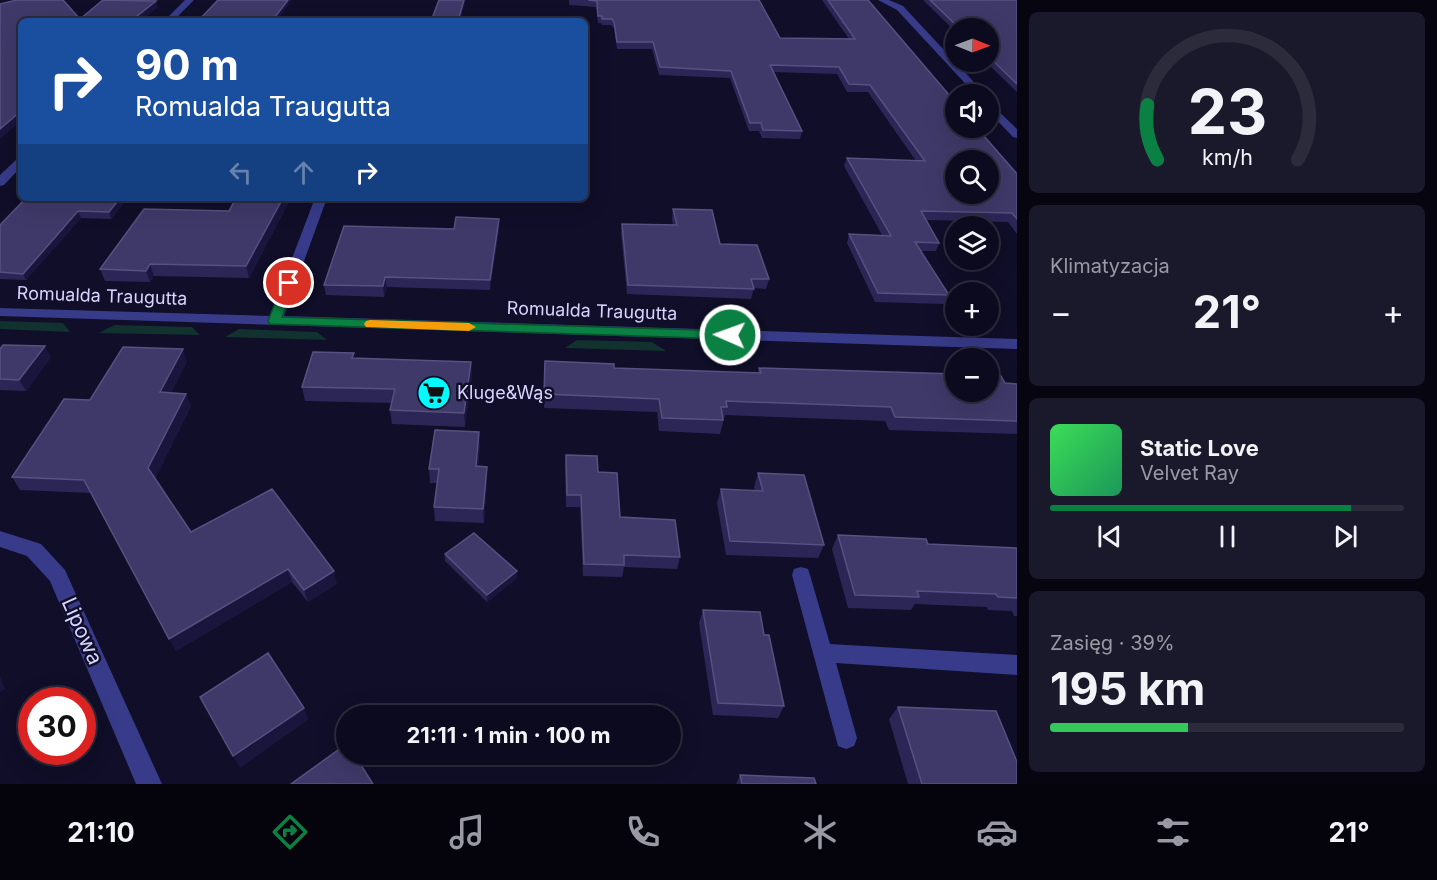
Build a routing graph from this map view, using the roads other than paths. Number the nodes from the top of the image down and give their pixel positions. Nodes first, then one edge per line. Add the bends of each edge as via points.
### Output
1 (190, 0) edge
2 (882, 0) edge
3 (901, 4) edge
4 (171, 18) edge
5 (971, 84) edge
6 (999, 116) edge
7 (1017, 135) edge
8 (18, 164) edge
9 (0, 182) edge
10 (320, 201) edge
11 (0, 312) edge
12 (274, 321) junction
13 (1017, 344) edge
14 (0, 539) edge
15 (801, 575) dead end
16 (823, 653) junction
17 (1017, 664) edge
18 (846, 738) dead end
19 (150, 784) edge

1 - 4 street
2 - 3 street
3 - 5 street
6 - 7 street
8 - 9 street
10 - 12 street
11 - 12 street, Romualda Traugutta
12 - 13 street, Romualda Traugutta
14 - 19 street, Lipowa via 34,550 58,576
15 - 16 lane
16 - 17 lane
16 - 18 lane

